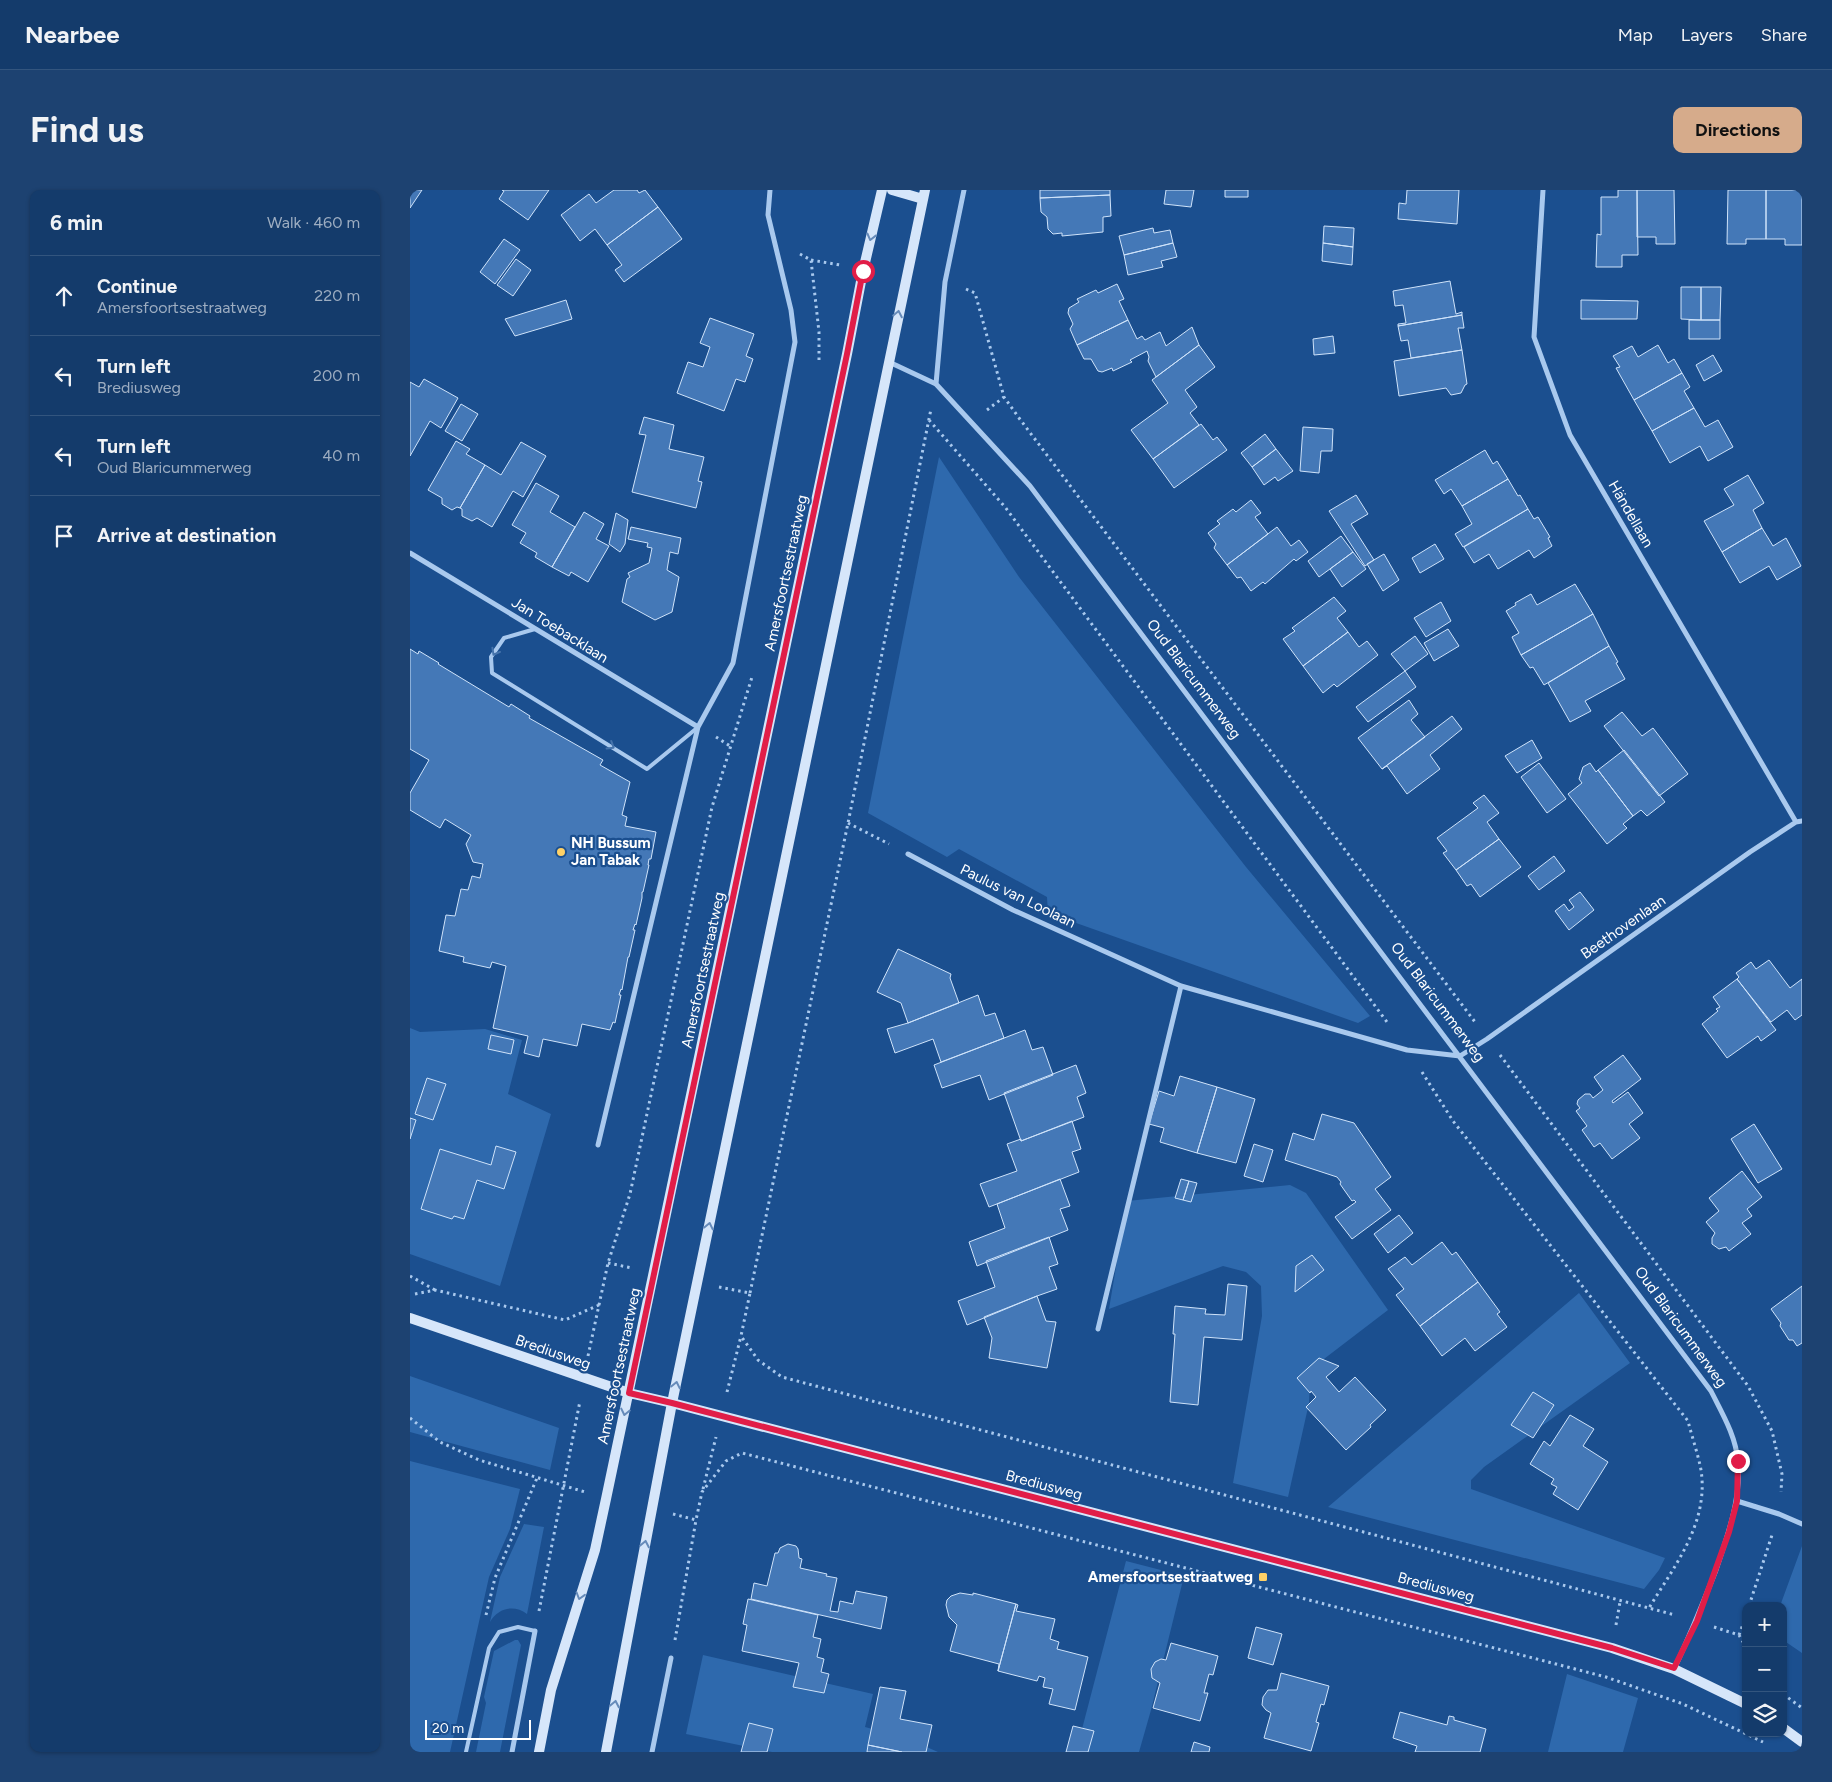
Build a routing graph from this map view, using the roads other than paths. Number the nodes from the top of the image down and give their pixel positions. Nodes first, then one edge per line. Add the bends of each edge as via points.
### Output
1 (770, 190) edge
2 (882, 190) edge
3 (892, 190) edge
4 (964, 190) edge
5 (1543, 190) edge
6 (924, 195) edge
7 (889, 362) junction
8 (936, 384) junction
9 (410, 553) edge
10 (535, 630) junction
11 (698, 728) junction
12 (1799, 822) edge
13 (908, 854) road end
14 (1181, 986) junction
15 (1460, 1056) junction
16 (598, 1145) dead end
17 (410, 1318) edge
18 (1098, 1329) dead end
19 (629, 1393) junction
20 (672, 1403) junction
21 (1737, 1501) junction
22 (1802, 1524) edge
23 (535, 1631) joint
24 (671, 1658) road end
25 (1674, 1668) junction
26 (1742, 1702) edge
27 (1787, 1731) edge
28 (1802, 1742) edge
29 (466, 1752) edge
30 (512, 1752) edge
31 (539, 1752) edge
32 (606, 1752) edge
33 (652, 1752) edge

1 - 11 street via 768,215 791,310 795,342 734,663
2 -> 19 main road, Amersfoortsestraatweg
3 - 6 main road
4 - 8 street via 945,282
5 - 12 street, Händellaan via 1534,338 1570,435
7 -> 6 main road
7 - 8 street, Oud Blaricummerweg
20 -> 7 main road
8 - 15 street, Oud Blaricummerweg via 1030,486
9 - 10 street, Jan Toebacklaan
10 - 11 street, Jan Toebacklaan
10 -> 11 lane via 504,638 491,657 492,673 647,769
11 - 16 street
12 - 15 street, Beethovenlaan via 1750,852
13 - 14 street, Paulus van Loolaan via 1013,910
14 - 15 street, Paulus van Loolaan via 1407,1050
14 - 18 street
15 - 21 street, Oud Blaricummerweg via 1711,1391 1729,1427 1738,1461
17 - 19 main road, Brediusweg
19 - 20 main road, Brediusweg
19 -> 31 main road, Amersfoortsestraatweg via 595,1550 551,1690
20 - 25 main road, Brediusweg via 1593,1643
32 -> 20 main road
21 - 22 street
21 - 25 street, Oud Blaricummerweg via 1697,1621
23 - 29 lane via 518,1627 498,1632 489,1648
23 - 30 street
24 - 33 street
25 - 26 main road
27 - 28 main road

